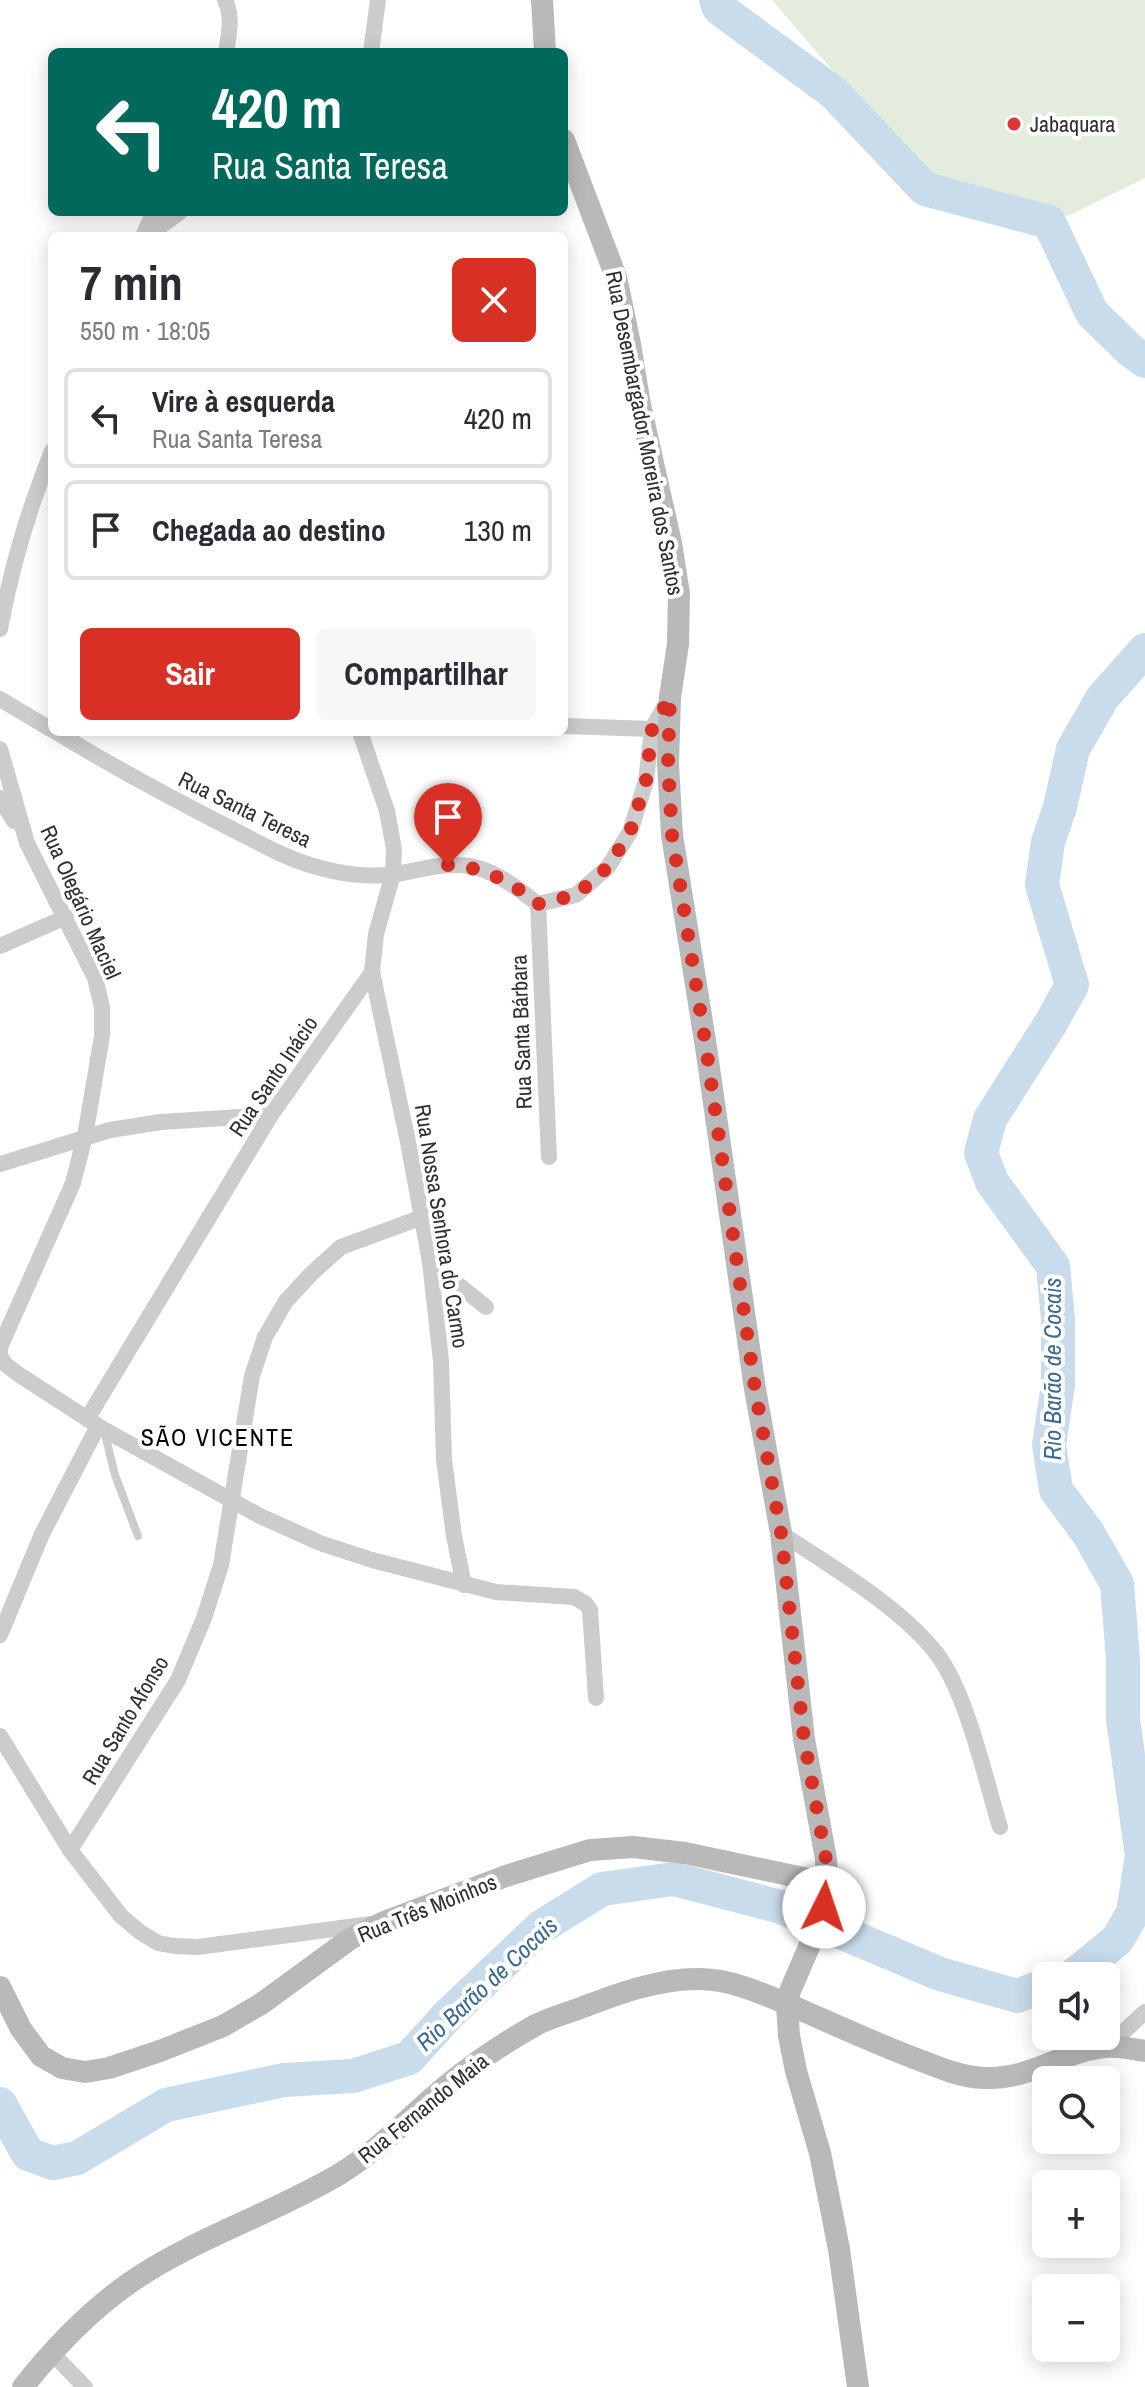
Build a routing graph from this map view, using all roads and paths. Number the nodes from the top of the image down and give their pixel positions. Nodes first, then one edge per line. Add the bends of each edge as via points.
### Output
1 (378, 0) edge
2 (542, 0) edge
3 (228, 3) edge
4 (227, 48) edge
5 (372, 48) edge
6 (545, 48) edge
7 (568, 151) edge
8 (174, 216) edge
9 (151, 232) edge
10 (48, 461) edge
11 (0, 629) edge
12 (670, 697) junction
13 (0, 699) edge
14 (568, 726) edge
15 (48, 727) edge
16 (652, 729) junction
17 (62, 736) edge
18 (361, 736) edge
19 (0, 749) edge
20 (0, 798) edge
21 (27, 843) junction
22 (393, 874) junction
23 (538, 904) junction
24 (66, 917) junction
25 (0, 946) edge
26 (372, 972) junction
27 (271, 1115) junction
28 (85, 1136) junction
29 (549, 1157) dead end
30 (0, 1164) edge
31 (420, 1218) junction
32 (430, 1262) junction
33 (486, 1307) dead end
34 (1, 1345) edge
35 (0, 1354) edge
36 (96, 1424) junction
37 (232, 1501) junction
38 (781, 1533) junction
39 (138, 1536) dead end
40 (464, 1585) junction
41 (0, 1635) edge
42 (596, 1698) dead end
43 (0, 1736) edge
44 (1000, 1827) dead end
45 (70, 1850) junction
46 (827, 1883) junction
47 (384, 1922) junction
48 (0, 1987) edge
49 (787, 2004) junction
50 (1145, 2012) edge
51 (1120, 2035) edge
52 (1120, 2048) edge
53 (1089, 2050) edge
54 (1145, 2051) edge
55 (51, 2352) junction
56 (23, 2387) edge
57 (85, 2387) edge
58 (858, 2387) edge

1 - 5 street
2 - 6 street
3 - 4 street
7 - 12 street, Rua Desembargador Moreira dos Santos via 616,277 671,543 679,594
8 - 9 street
10 - 11 street
12 - 16 street
12 - 38 street, Rua Desembargador Moreira dos Santos via 672,835
13 - 15 street, Rua Santa Teresa
14 - 16 street
16 - 23 street via 646,781 630,832 608,867 576,895
17 - 22 street, Rua Santa Teresa via 278,852 340,872
18 - 22 street, Rua Santo Inácio via 387,811
19 - 21 street, Rua Olegário Maciel
20 - 21 street
21 - 24 street, Rua Olegário Maciel
22 - 23 street, Rua Santa Teresa via 470,866 516,886
22 - 26 street, Rua Santo Inácio via 376,934
23 - 29 street, Rua Santa Bárbara
24 - 25 street
24 - 28 street, Rua Olegário Maciel via 95,978 102,1007
26 - 27 street, Rua Santo Inácio
26 - 31 street, Rua Nossa Senhora do Carmo
27 - 28 street via 161,1122
27 - 36 street, Rua Santo Inácio
28 - 30 street
28 - 34 street, Rua Olegário Maciel via 67,1197
31 - 32 street, Rua Nossa Senhora do Carmo
31 - 37 street, Rua Santo Afonso via 341,1247 286,1301 265,1337 252,1376
32 - 33 street
32 - 40 street, Rua Nossa Senhora do Carmo via 444,1460
34 - 35 street, Rua Olegário Maciel
35 - 36 street via 18,1374
36 - 37 street
36 - 39 lane
36 - 41 street, Rua Santo Inácio
37 - 40 street via 320,1543
37 - 45 street, Rua Santo Afonso via 221,1565 178,1680
38 - 44 street via 869,1593 917,1631 937,1655 964,1710
38 - 46 street, Rua Desembargador Moreira dos Santos via 804,1739
40 - 42 street via 581,1600 590,1610
43 - 45 street
45 - 47 street via 121,1916 158,1943 198,1947
46 - 47 street, Rua Três Moinhos via 685,1853 633,1847 590,1850
46 - 49 street, Rua Desembargador Moreira dos Santos via 818,1926
47 - 48 street, Rua Três Moinhos via 350,1939 223,2026 109,2068 62,2068 41,2056
49 - 53 street, Rua Fernando Maia via 906,2055 983,2078 1034,2071
49 - 55 street, Rua Fernando Maia via 733,1983 668,1981 539,2023 447,2085 338,2175 131,2282 95,2308
49 - 58 street, Rua Desembargador Moreira dos Santos via 796,2071 820,2153 839,2249
50 - 51 street
52 - 54 street, Rua Fernando Maia
55 - 56 street, Rua Fernando Maia
55 - 57 street

